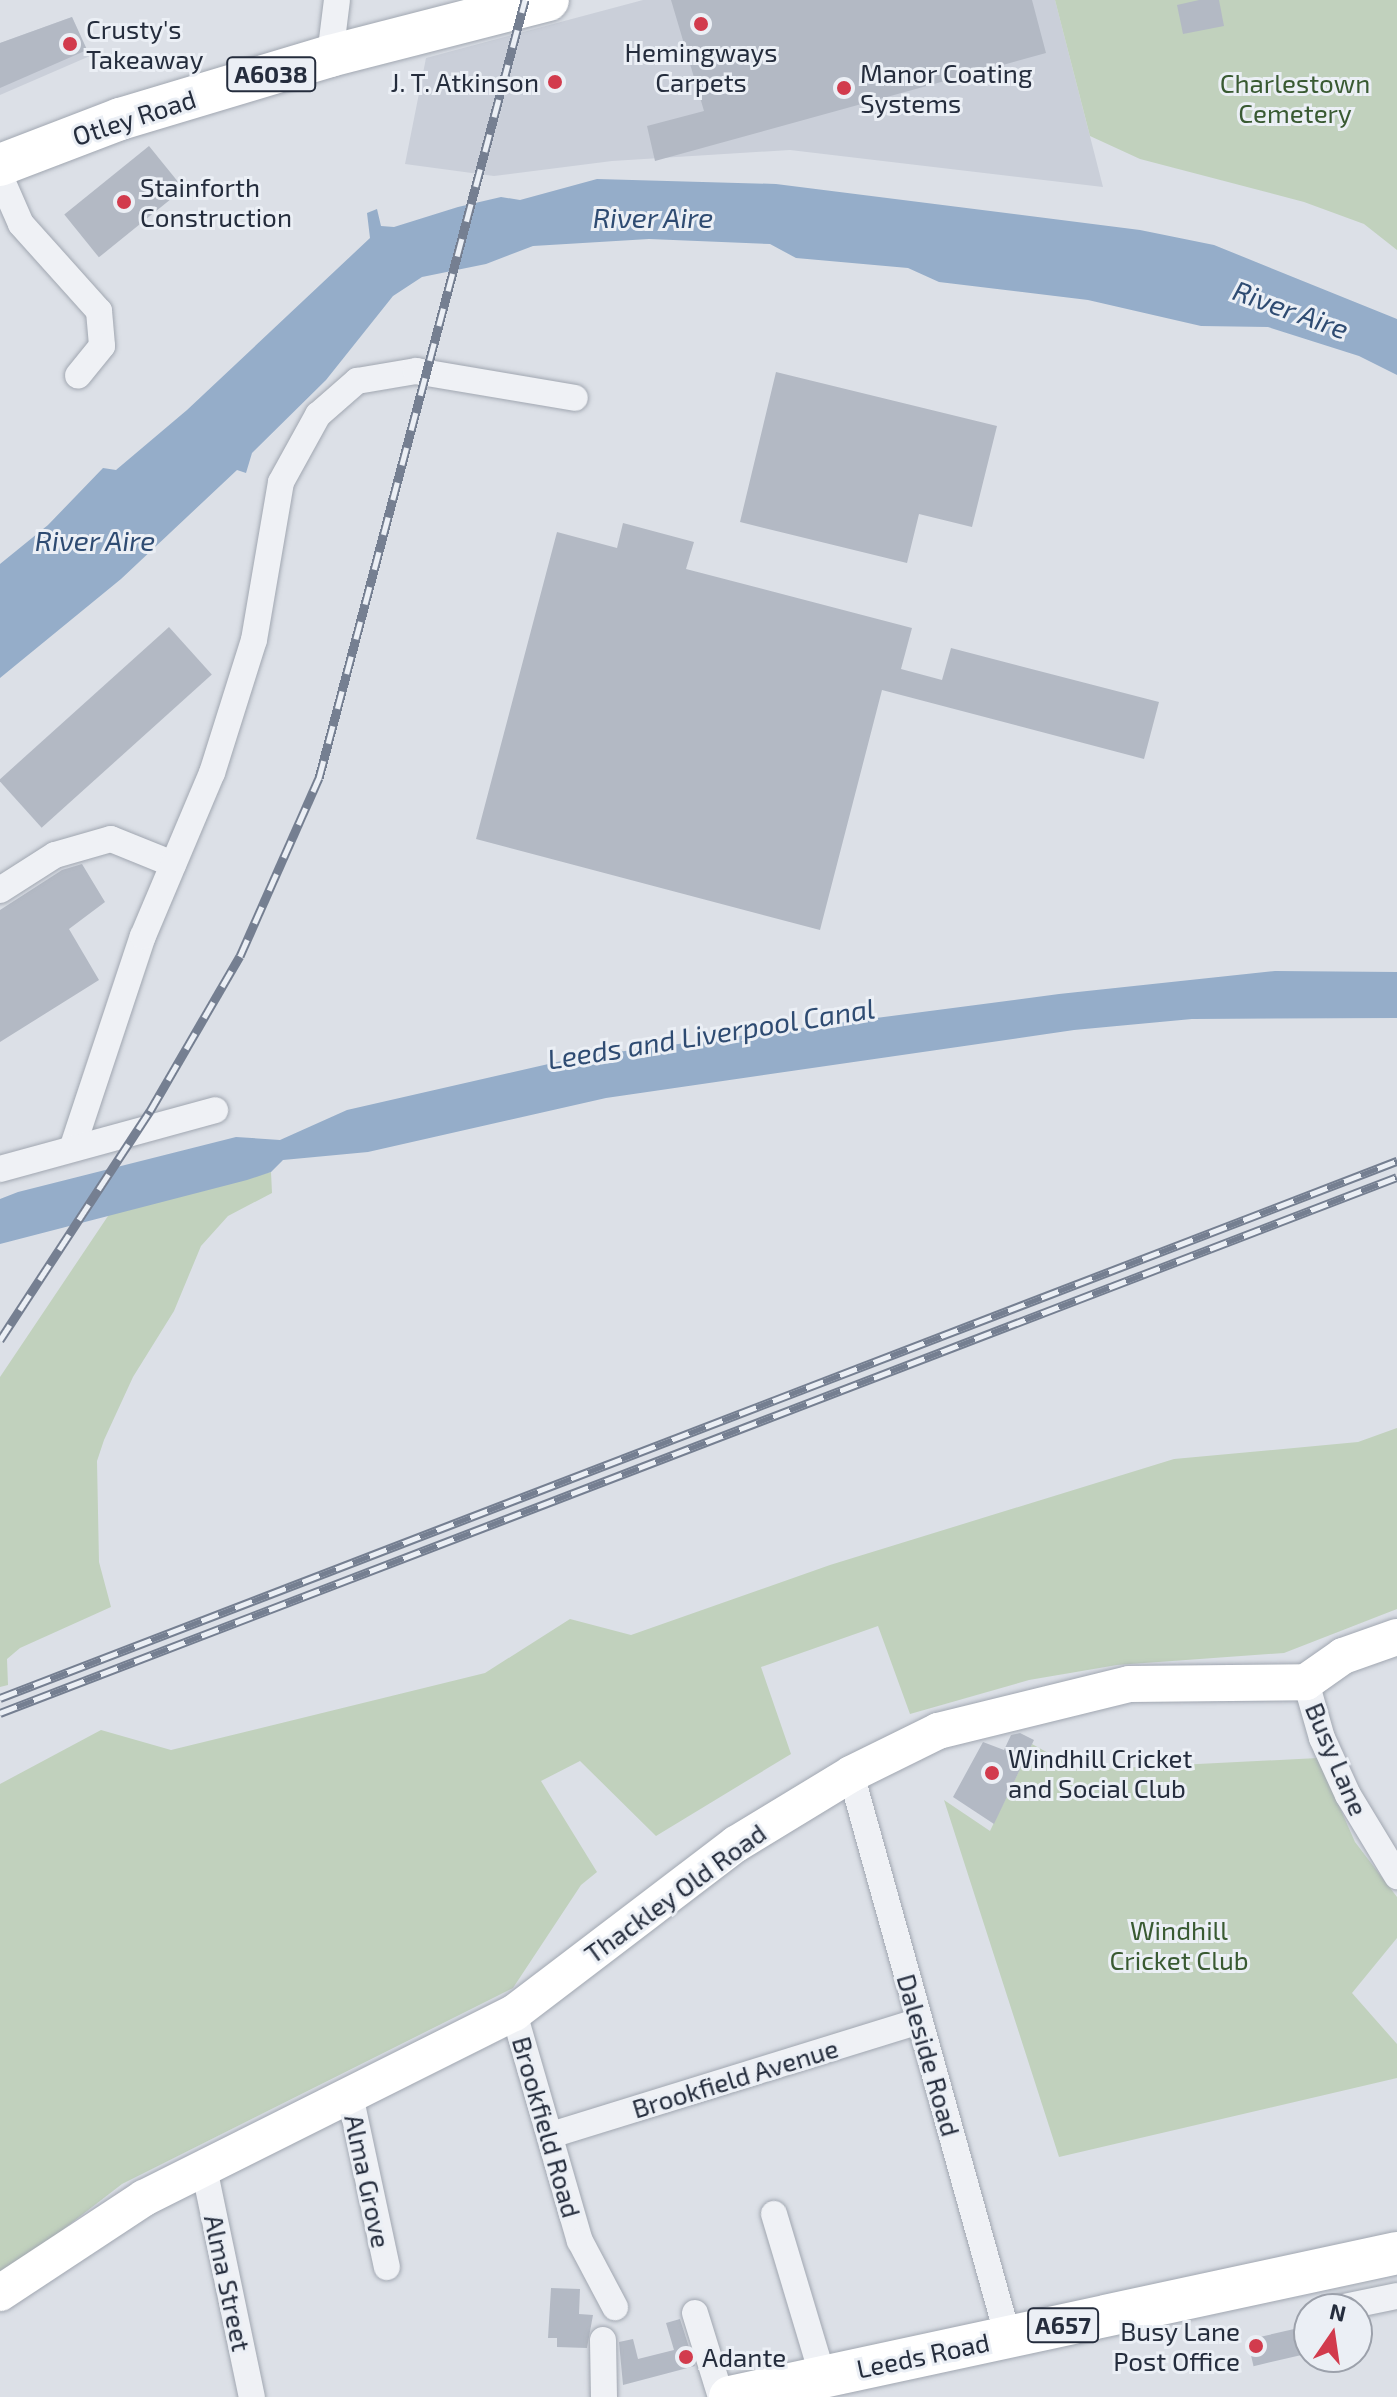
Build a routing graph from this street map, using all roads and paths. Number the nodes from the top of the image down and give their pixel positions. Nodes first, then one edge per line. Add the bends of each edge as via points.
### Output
1 (337, 0) edge
2 (548, 0) edge
3 (330, 56) junction
4 (0, 165) edge
5 (0, 176) edge
6 (78, 376) dead end
7 (575, 398) dead end
8 (173, 864) junction
9 (0, 890) edge
10 (215, 1110) dead end
11 (73, 1146) junction
12 (0, 1169) edge
13 (1397, 1637) edge
14 (1306, 1682) junction
15 (851, 1774) junction
16 (1397, 1876) edge
17 (514, 2013) junction
18 (919, 2021) junction
19 (350, 2095) junction
20 (551, 2135) junction
21 (204, 2168) junction
22 (774, 2214) dead end
23 (1397, 2253) edge
24 (387, 2267) dead end
25 (0, 2293) edge
26 (1397, 2296) edge
27 (1373, 2301) edge
28 (615, 2307) dead end
29 (695, 2313) dead end
30 (1008, 2337) junction
31 (603, 2340) dead end
32 (823, 2377) junction
33 (252, 2397) edge
34 (604, 2397) edge
35 (721, 2397) edge
36 (730, 2397) edge

1 - 3 street
2 - 3 main road, Otley Road / A6038
3 - 4 main road, Otley Road / A6038 via 120,119
5 - 6 street via 21,224 99,311 102,346
7 - 8 street via 416,371 357,381 318,415 281,482 254,640 212,773
8 - 9 street via 111,839 55,855
8 - 11 street
10 - 11 street
11 - 12 street
13 - 14 street via 1343,1656
14 - 15 street, Thackley Old Road via 1129,1684 938,1731
14 - 16 street, Busy Lane via 1322,1738 1348,1795
15 - 17 street, Thackley Old Road via 736,1844
15 - 18 street, Daleside Road
17 - 19 street, Thackley Old Road
17 - 20 street, Brookfield Road
18 - 20 street, Brookfield Avenue
18 - 30 street, Daleside Road
19 - 21 street, Thackley Old Road
19 - 24 street, Alma Grove
20 - 28 street, Brookfield Road via 580,2241
21 - 25 street, Thackley Old Road via 144,2198
21 - 33 street, Alma Street
22 - 32 street
23 - 30 main road, Leeds Road / A657
26 - 27 street
29 - 35 street
30 - 32 main road, Leeds Road / A657
31 - 34 street
32 - 36 main road, Leeds Road / A657

